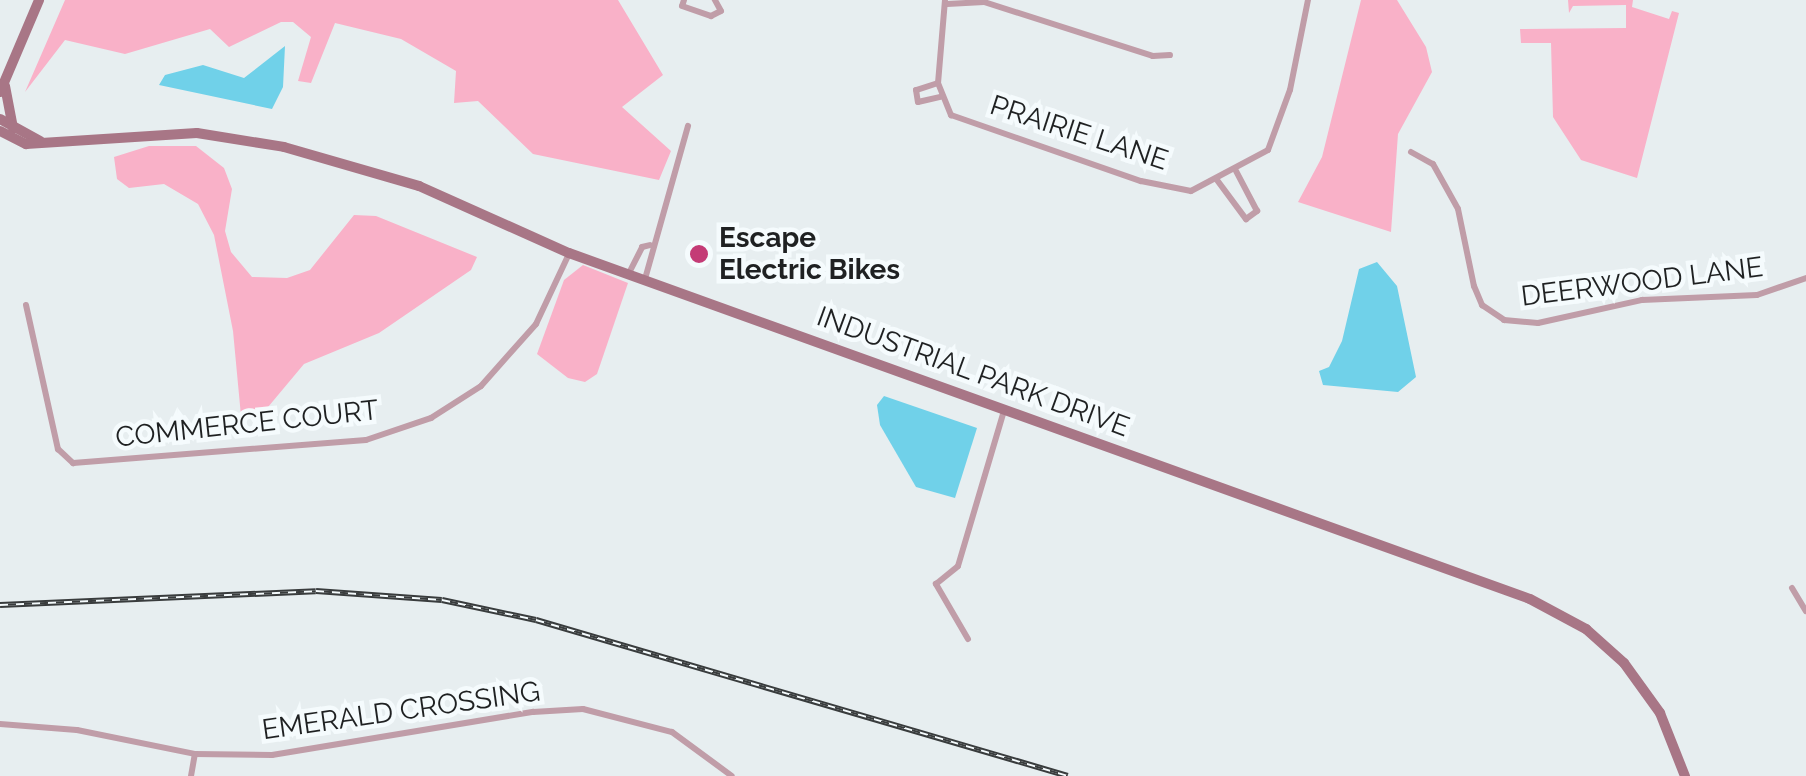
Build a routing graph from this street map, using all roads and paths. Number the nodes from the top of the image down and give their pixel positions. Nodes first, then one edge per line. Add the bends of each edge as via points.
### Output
1 (39, 0) edge
2 (684, 0) edge
3 (715, 0) edge
4 (1308, 0) edge
5 (946, 2) edge
6 (1170, 55) dead end
7 (938, 82) junction
8 (3, 83) edge
9 (940, 97) junction
10 (0, 119) edge
11 (688, 126) dead end
12 (6, 133) edge
13 (1411, 152) dead end
14 (1236, 171) junction
15 (1217, 180) junction
16 (650, 245) junction
17 (569, 253) junction
18 (629, 273) junction
19 (1806, 278) edge
20 (645, 279) junction
21 (26, 304) dead end
22 (1004, 411) junction
23 (1792, 588) dead end
24 (1806, 611) edge
25 (968, 639) dead end
26 (0, 724) edge
27 (194, 754) junction
28 (191, 776) edge
29 (732, 776) edge
30 (1685, 776) edge

1 - 8 street
2 - 3 street via 682,6 711,16 721,10
4 - 14 street, PRAIRIE LANE via 1290,90 1268,150
5 - 6 street via 984,2 1153,56
5 - 7 street
7 - 9 street
7 - 9 street, PRAIRIE LANE via 916,90 918,102
8 - 12 street
9 - 15 street, PRAIRIE LANE via 951,115 1141,181 1191,191
10 - 12 street, INDUSTRIAL PARK DRIVE
11 - 16 street
12 - 17 street, INDUSTRIAL PARK DRIVE via 46,143 197,133 284,147 418,186
13 - 19 street, DEERWOOD LANE via 1434,164 1458,209 1482,305 1504,320 1538,323 1642,300 1757,295
14 - 15 street, PRAIRIE LANE
14 - 15 street via 1258,211 1246,219
16 - 18 street via 642,246
16 - 20 street
17 - 18 street, INDUSTRIAL PARK DRIVE
17 - 21 street, COMMERCE COURT via 536,324 481,386 431,418 366,440 73,462 58,449
18 - 20 street, INDUSTRIAL PARK DRIVE
20 - 22 street, INDUSTRIAL PARK DRIVE
22 - 25 street via 958,566 936,584
22 - 30 street, INDUSTRIAL PARK DRIVE via 1562,614 1638,679 1670,731
23 - 24 street
26 - 27 street, EMERALD CROSSING via 76,730
27 - 28 street
27 - 29 street, EMERALD CROSSING via 300,752 582,709 672,732

